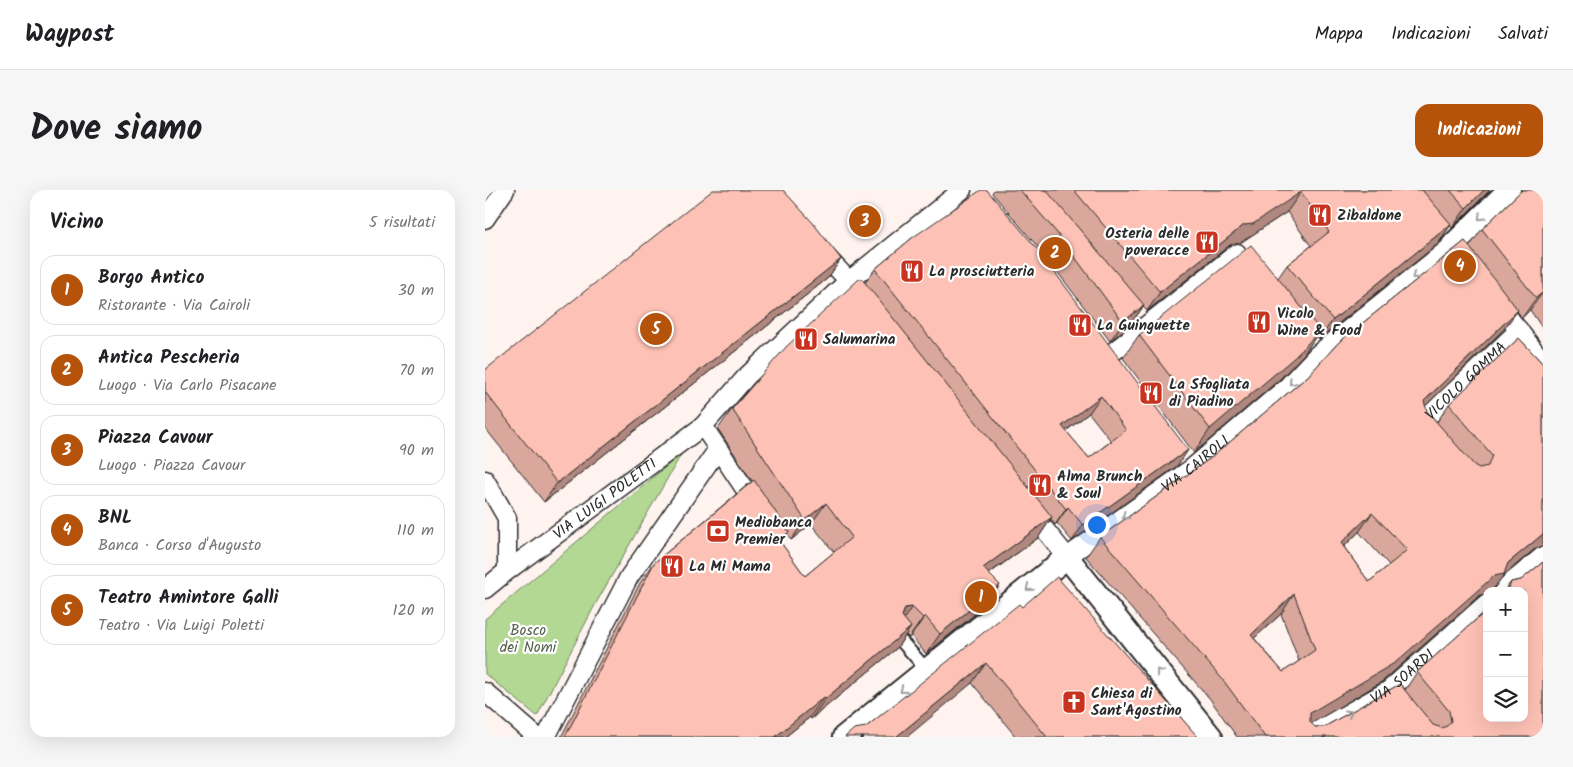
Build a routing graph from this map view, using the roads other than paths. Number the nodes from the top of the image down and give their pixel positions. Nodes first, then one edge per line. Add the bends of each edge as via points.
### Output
1 (505, 190) edge
2 (962, 190) edge
3 (1509, 190) edge
4 (485, 219) edge
5 (811, 239) edge
6 (1453, 245) joint
7 (1259, 283) edge
8 (1483, 284) edge
9 (851, 287) junction
10 (1133, 312) edge
11 (1146, 327) junction
12 (1519, 330) junction
13 (1307, 340) edge
14 (1097, 341) edge
15 (1319, 354) junction
16 (1108, 356) junction
17 (1543, 362) edge
18 (1119, 371) edge
19 (703, 426) junction
20 (1438, 443) edge
21 (718, 449) junction
22 (1181, 453) edge
23 (1192, 468) junction
24 (485, 480) edge
25 (1018, 495) edge
26 (765, 520) edge
27 (1543, 556) edge
28 (1067, 557) junction
29 (507, 571) junction
30 (1506, 587) edge
31 (485, 589) edge
32 (1483, 607) edge
33 (895, 634) edge
34 (927, 670) junction
35 (485, 692) edge
36 (537, 737) edge
37 (546, 737) edge
38 (844, 737) edge
39 (1211, 737) edge
40 (1306, 737) edge

1 - 4 street
2 - 9 street, VIA LUIGI POLETTI
3 -> 6 street
5 - 9 street
6 -> 15 street, VIA CAIROLI
7 - 11 street via 1237,253
8 - 12 street
9 - 19 street, VIA LUIGI POLETTI via 747,376
10 - 11 street
11 - 16 street
12 - 17 street
12 - 20 street, VICOLO GOMMA via 1421,423
13 - 15 street
14 - 16 street
15 -> 23 street, VIA CAIROLI via 1287,387
16 - 18 street
19 - 21 street
19 - 29 street, VIA LUIGI POLETTI
21 - 26 street
21 - 37 street via 629,577
22 - 23 street
23 -> 28 street, VIA CAIROLI
24 - 29 street via 507,518
25 - 28 street
27 - 30 street
28 -> 34 street, VIA CAIROLI
39 -> 28 street
29 - 31 street, VIA LUIGI POLETTI
40 -> 32 street, VIA SOARDI via 1394,697
33 - 34 lane
34 -> 38 street, VIA CAIROLI
35 - 36 street

